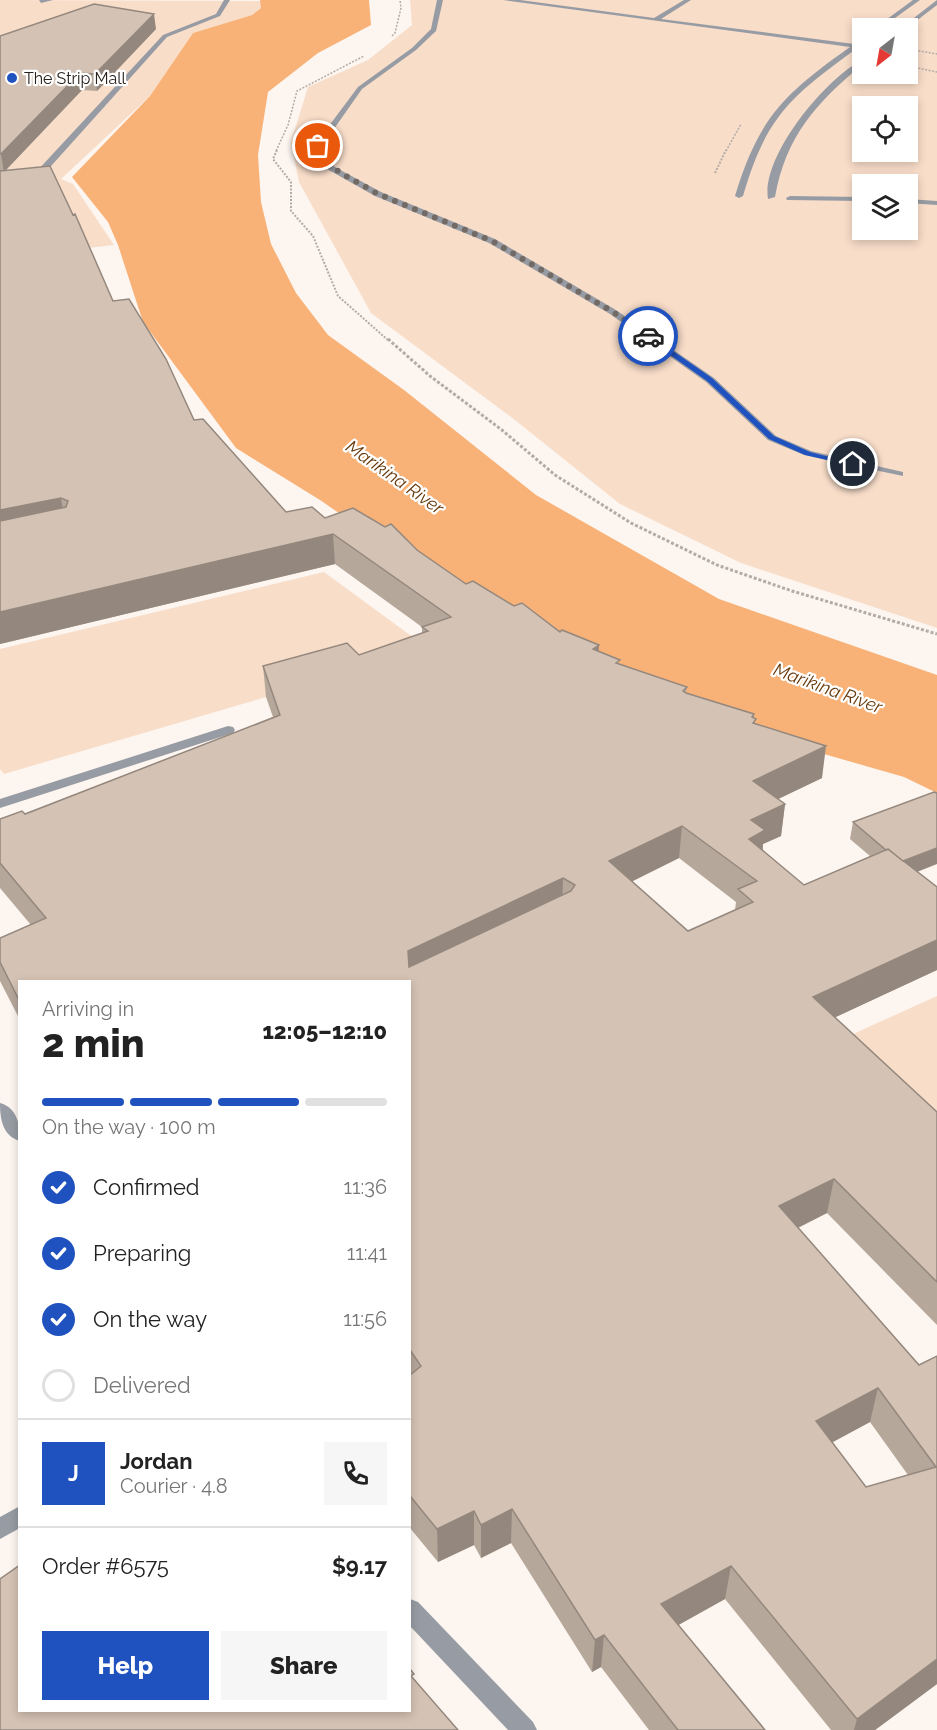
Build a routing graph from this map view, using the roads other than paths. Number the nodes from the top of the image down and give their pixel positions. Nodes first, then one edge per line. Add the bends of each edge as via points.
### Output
1 (50, 0) edge
2 (227, 0) edge
3 (440, 0) edge
4 (506, 0) edge
5 (688, 0) edge
6 (917, 0) edge
7 (41, 1) edge
8 (937, 2) edge
9 (892, 18) edge
10 (917, 18) edge
11 (656, 19) junction
12 (852, 45) edge
13 (852, 51) edge
14 (852, 70) edge
15 (0, 182) edge
16 (739, 196) dead end
17 (771, 197) dead end
18 (790, 198) dead end
19 (852, 200) edge
20 (918, 202) edge
21 (937, 203) edge
22 (899, 474) dead end
23 (228, 730) dead end
24 (0, 804) edge
25 (0, 1109) edge
26 (18, 1133) edge
27 (18, 1517) edge
28 (0, 1529) edge
29 (411, 1611) edge
30 (525, 1730) edge

1 - 7 street
2 - 15 street via 218,15 165,36 40,173
3 - 22 street via 434,30 360,88 318,146 330,166 378,194 492,241 613,312 710,380 772,438 808,453
4 - 11 street
5 - 11 street
6 - 9 street
8 - 10 street
11 - 12 street
13 - 16 street via 788,99 769,123 748,162
14 - 17 street via 829,88 794,131 774,172
18 - 19 street
20 - 21 street
23 - 24 street
25 - 26 street
27 - 28 street
29 - 30 street

